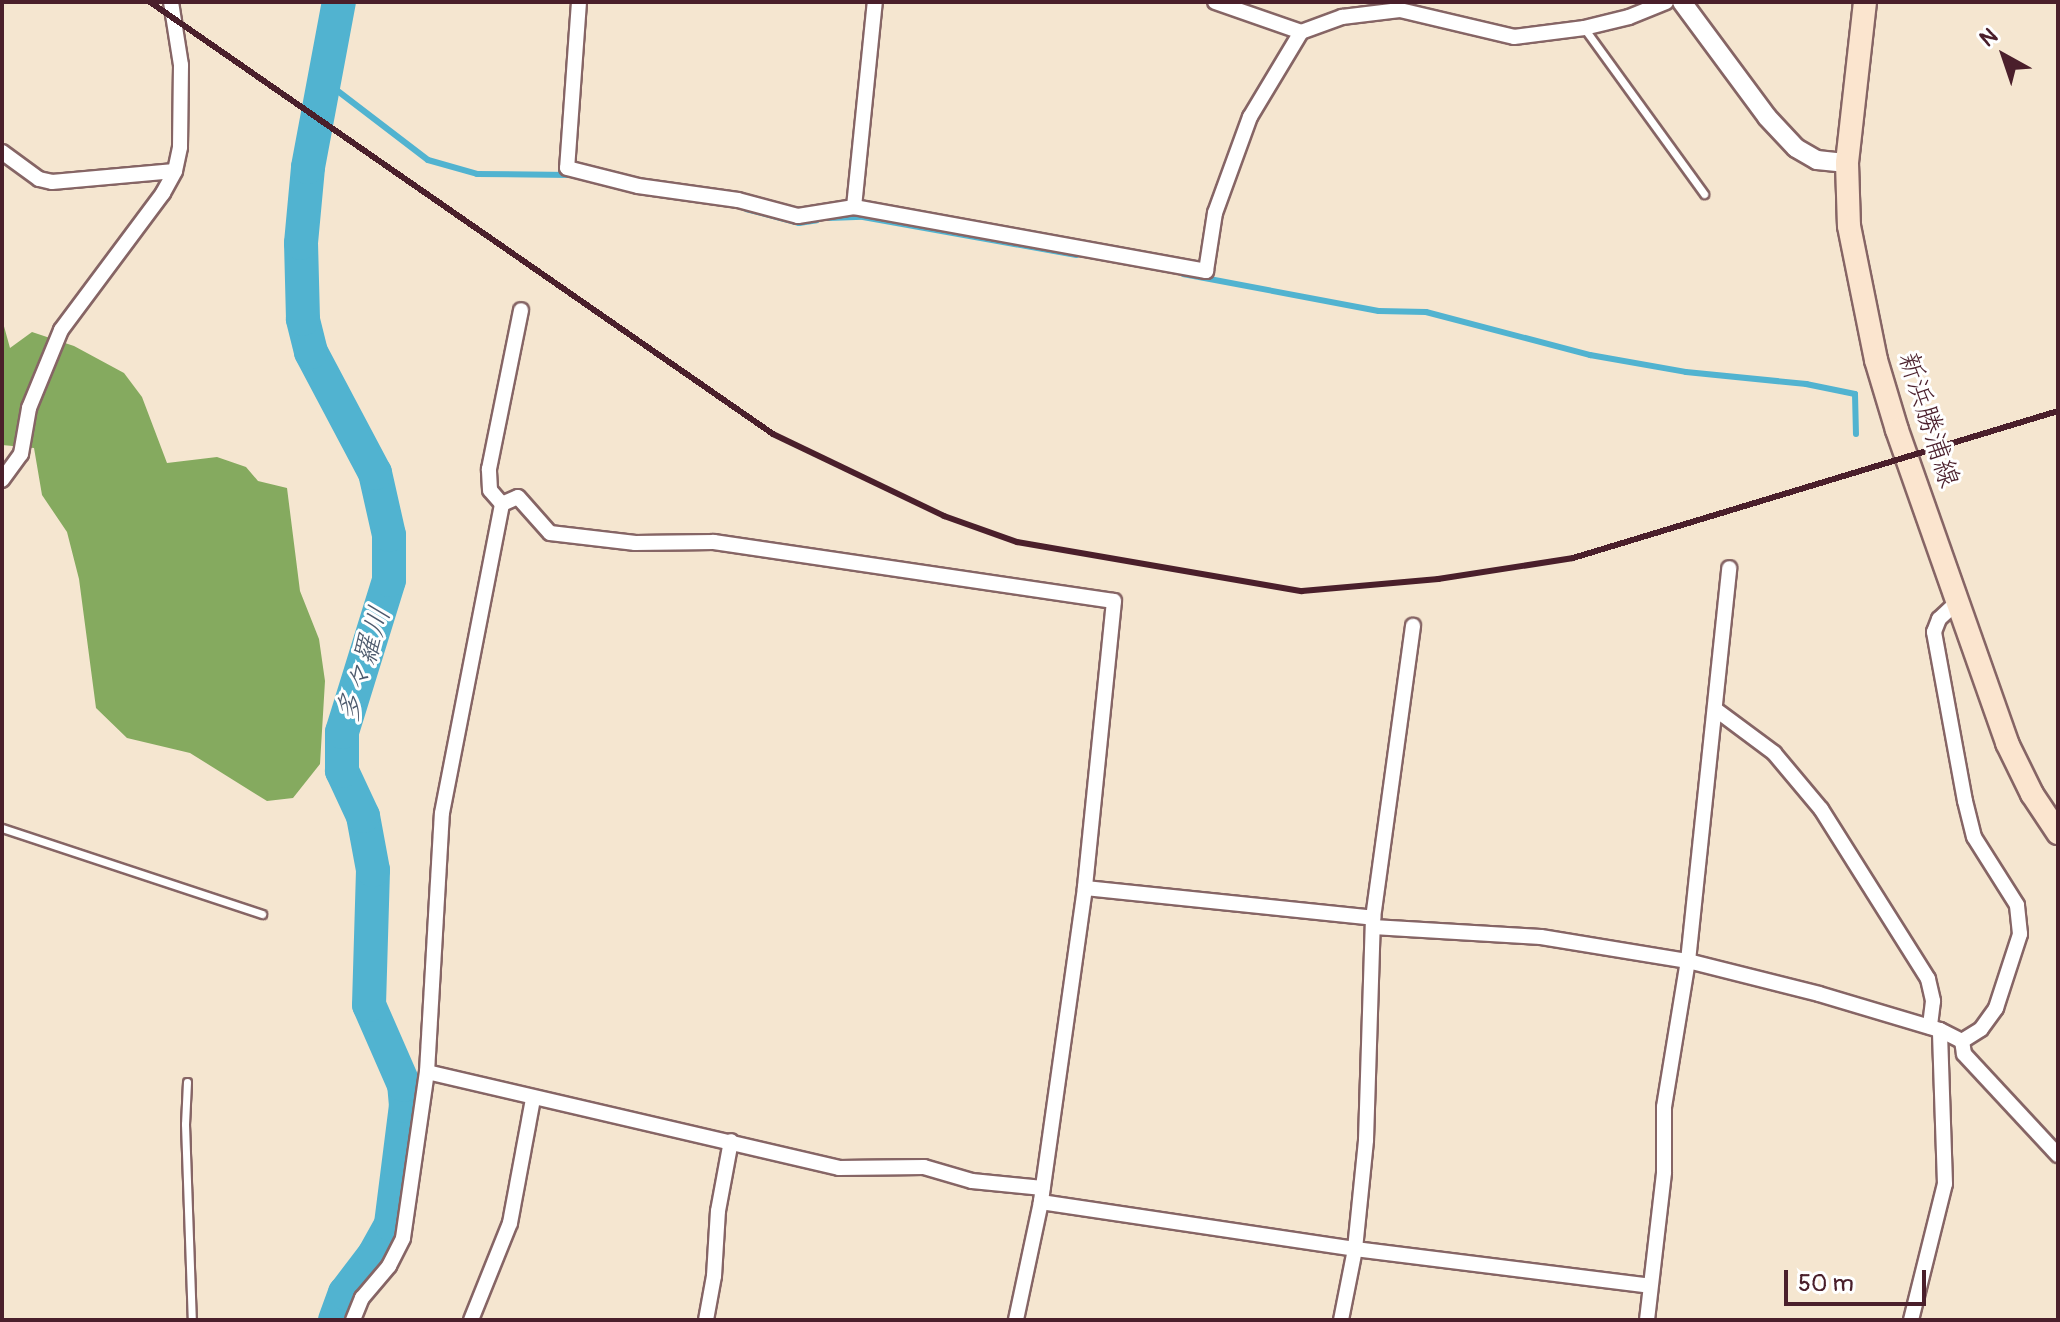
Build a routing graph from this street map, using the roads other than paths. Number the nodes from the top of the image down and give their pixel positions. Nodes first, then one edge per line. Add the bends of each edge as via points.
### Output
1 (171, 2) edge
2 (579, 2) edge
3 (875, 2) edge
4 (1215, 2) edge
5 (1666, 2) edge
6 (1682, 2) edge
7 (1865, 2) edge
8 (1398, 6) edge
9 (1584, 28) junction
10 (1301, 32) junction
11 (2, 152) edge
12 (1847, 163) junction
13 (175, 171) junction
14 (1704, 194) dead end
15 (854, 207) junction
16 (521, 310) dead end
17 (2, 480) edge
18 (502, 504) junction
19 (1729, 568) dead end
20 (1956, 603) junction
21 (1413, 626) dead end
22 (1715, 709) junction
23 (2, 828) edge
24 (2058, 833) edge
25 (1085, 888) junction
26 (262, 914) dead end
27 (1373, 922) junction
28 (1688, 961) junction
29 (1935, 1029) junction
30 (1962, 1041) junction
31 (427, 1072) junction
32 (187, 1082) dead end
33 (533, 1099) junction
34 (731, 1141) junction
35 (2058, 1155) edge
36 (1042, 1195) junction
37 (1355, 1249) junction
38 (1650, 1286) junction
39 (192, 1320) edge
40 (353, 1320) edge
41 (471, 1320) edge
42 (706, 1320) edge
43 (1016, 1320) edge
44 (1341, 1320) edge
45 (1647, 1320) edge
46 (1911, 1320) edge

1 - 13 street via 181,65
2 - 15 street via 567,168 798,216
3 - 15 street
4 - 10 street
5 - 9 street
6 - 12 street via 1796,148 1817,160
7 - 12 main road, 新浜勝浦線
8 - 9 street via 1514,37
8 - 10 street
9 - 14 lane
10 - 15 street via 1250,117 1215,213 1206,271
11 - 13 street via 39,179 52,182
12 - 20 main road, 新浜勝浦線 via 1849,226 1876,360
13 - 17 street via 61,330 29,408 21,454
16 - 18 street via 489,469 490,490
18 - 25 street via 518,497 550,533 635,543 714,542 1114,601
18 - 31 street via 442,813
19 - 22 street
20 - 24 main road, 新浜勝浦線 via 2007,743
20 - 30 street via 1934,632 1965,801 1974,837 2017,905 2020,934 1996,1008 1981,1029
21 - 27 street
22 - 28 street
22 - 29 street via 1774,753 1821,809 1928,979
23 - 26 lane
25 - 27 street
25 - 36 street
27 - 28 street via 1541,937
27 - 37 street via 1366,1140
28 - 29 street
28 - 38 street via 1664,1107 1664,1172
29 - 30 street
29 - 46 street via 1945,1184
30 - 35 street via 1964,1054
31 - 33 street
31 - 40 street via 403,1238
32 - 39 lane
33 - 34 street
33 - 41 street via 510,1223
34 - 36 street via 839,1168 924,1167
34 - 42 street
36 - 37 street
36 - 43 street
37 - 38 street
37 - 44 street
38 - 45 street

